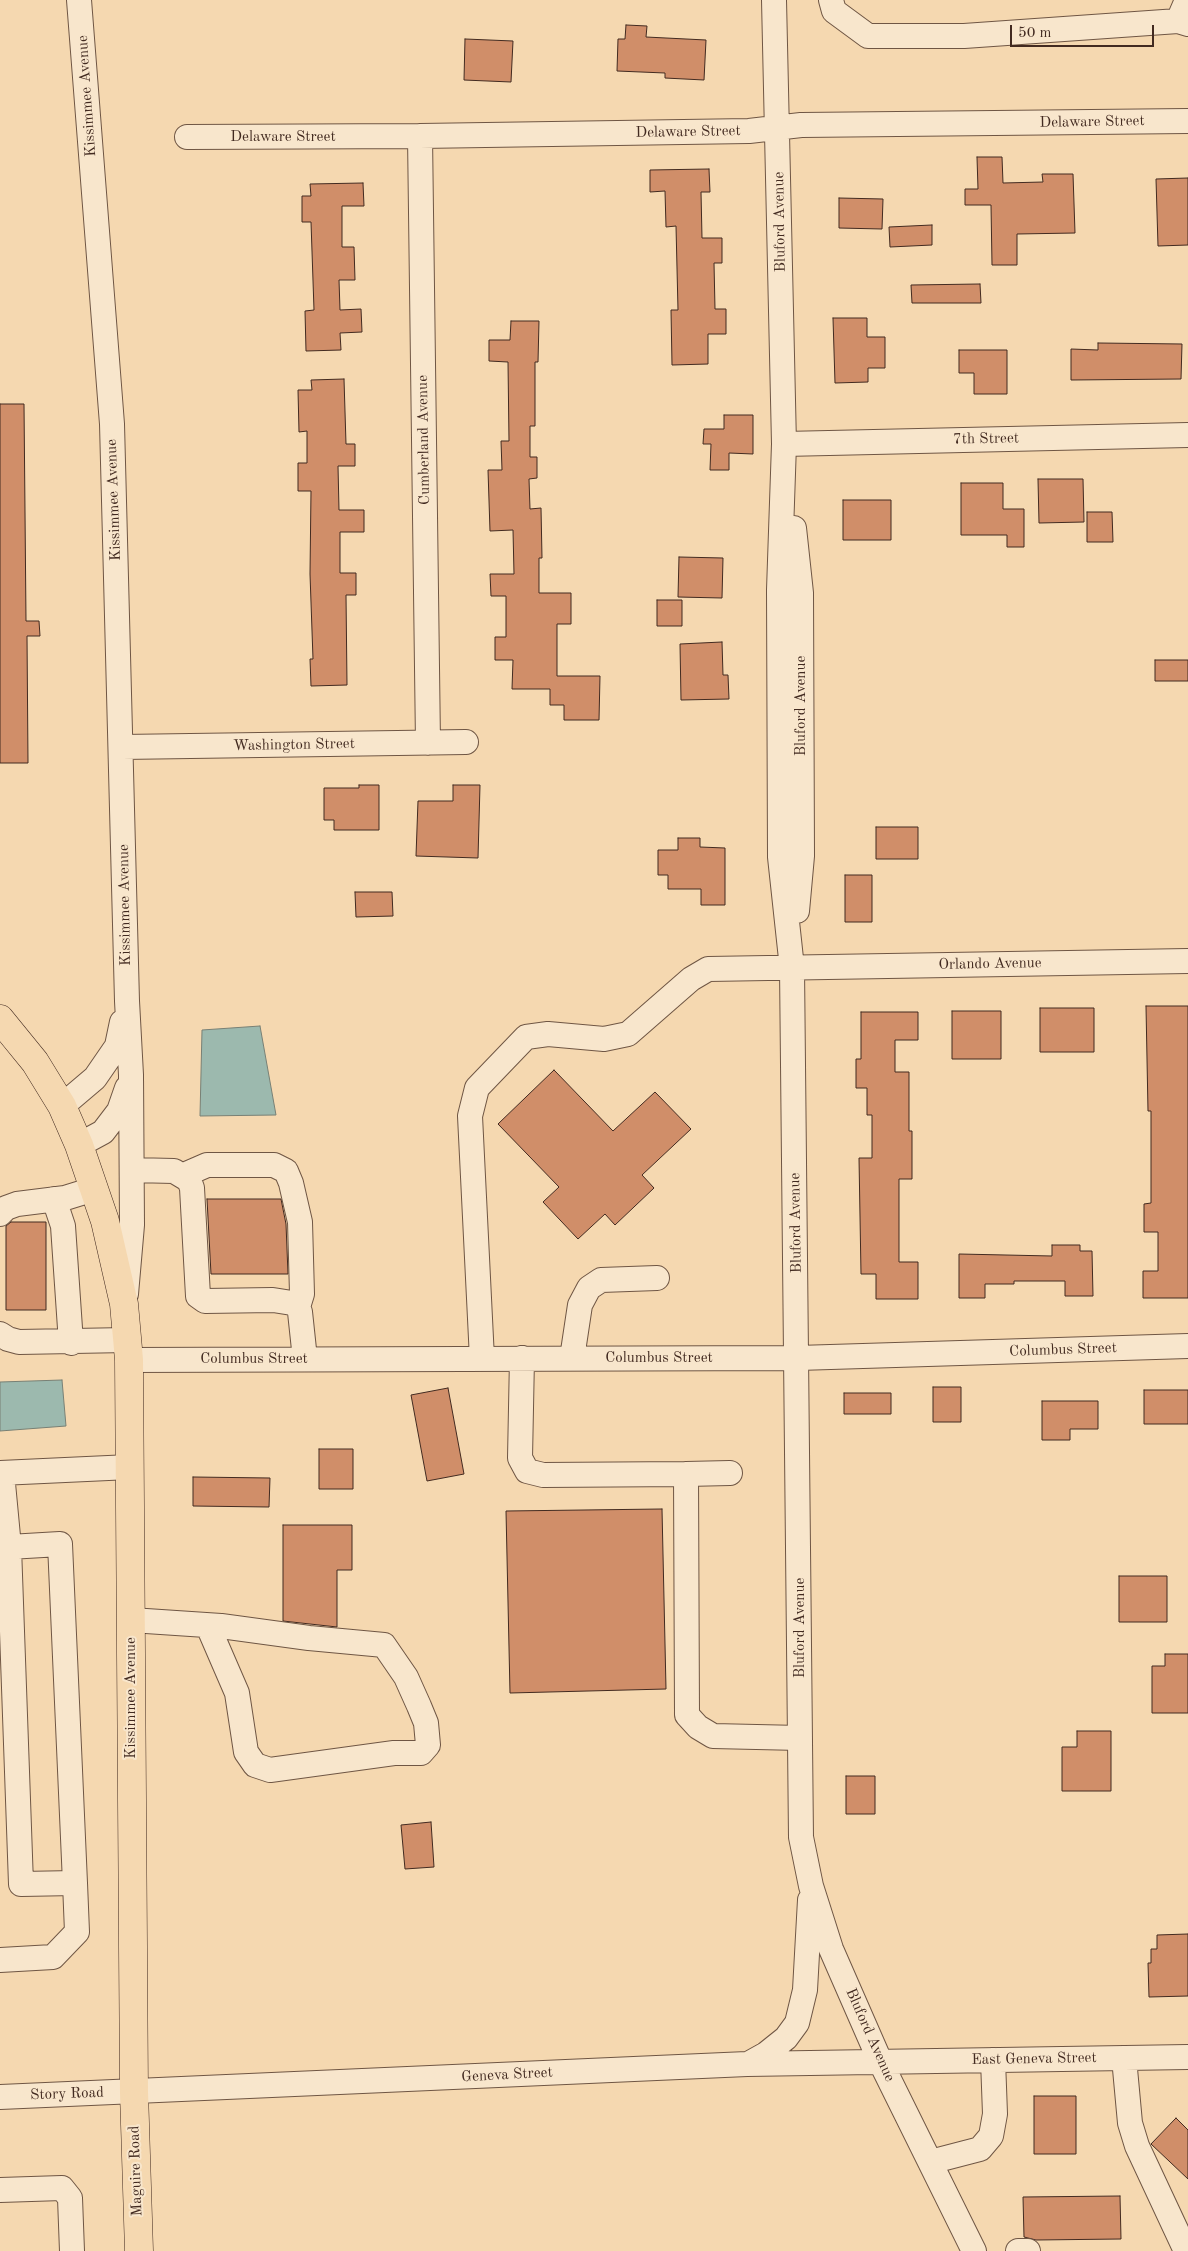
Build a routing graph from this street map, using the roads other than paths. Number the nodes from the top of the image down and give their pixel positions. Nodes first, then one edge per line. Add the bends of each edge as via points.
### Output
1 (79, 0) edge
2 (774, 0) edge
3 (831, 0) edge
4 (1187, 0) edge
5 (1183, 23) edge
6 (1188, 121) edge
7 (778, 127) junction
8 (420, 136) junction
9 (187, 137) dead end
10 (1188, 435) edge
11 (784, 444) junction
12 (466, 742) dead end
13 (428, 743) junction
14 (122, 747) junction
15 (1188, 960) edge
16 (792, 968) junction
17 (127, 1001) junction
18 (0, 1019) edge
19 (132, 1075) junction
20 (62, 1106) junction
21 (78, 1144) junction
22 (132, 1170) junction
23 (184, 1175) junction
24 (94, 1189) junction
25 (54, 1199) junction
26 (0, 1214) edge
27 (657, 1278) dead end
28 (124, 1304) junction
29 (298, 1307) junction
30 (0, 1334) edge
31 (71, 1343) junction
32 (1188, 1346) edge
33 (128, 1350) junction
34 (522, 1358) junction
35 (572, 1358) junction
36 (798, 1358) junction
37 (305, 1359) junction
38 (482, 1359) junction
39 (130, 1467) junction
40 (1, 1473) edge
41 (730, 1473) dead end
42 (686, 1474) junction
43 (9, 1547) junction
44 (131, 1620) junction
45 (208, 1626) junction
46 (800, 1738) junction
47 (75, 1883) junction
48 (811, 1886) junction
49 (0, 1960) edge
50 (1188, 2057) edge
51 (1124, 2058) junction
52 (993, 2060) junction
53 (880, 2061) junction
54 (747, 2064) junction
55 (134, 2092) junction
56 (0, 2097) edge
57 (930, 2162) junction
58 (0, 2190) edge
59 (72, 2251) edge
60 (139, 2251) edge
61 (974, 2251) edge
62 (1018, 2251) edge
63 (1028, 2251) edge
64 (1186, 2251) edge

1 - 14 street, Kissimmee Avenue via 112,424
2 - 7 street, Bluford Avenue
3 - 5 street via 834,11 868,36 964,36
4 - 5 street
6 - 7 street, Delaware Street
7 - 8 street, Delaware Street via 748,131
7 - 11 street, Bluford Avenue
8 - 9 street, Delaware Street
8 - 13 street, Cumberland Avenue
10 - 11 street, 7th Street
11 - 16 street, Bluford Avenue via 779,590 780,857
12 - 13 street, Washington Street
13 - 14 street, Washington Street
14 - 17 street, Kissimmee Avenue
15 - 16 street, Orlando Avenue
16 - 36 street, Bluford Avenue
16 - 38 street, Orlando Avenue via 708,969 691,979 628,1034 604,1039 548,1034 526,1037 477,1088 470,1116
17 - 19 street, Kissimmee Avenue
17 - 20 street, Kissimmee Avenue via 117,1046 95,1078
18 - 20 main road via 35,1062
19 - 21 street via 119,1111 103,1132
19 - 22 street, Kissimmee Avenue
20 - 21 main road, Kissimmee Avenue
21 - 24 main road, Kissimmee Avenue
22 - 23 street via 174,1170
22 - 28 street, Kissimmee Avenue via 132,1226
23 - 29 street via 192,1188 198,1296 205,1301 273,1300
23 - 29 street via 207,1165 274,1165 286,1171 300,1222 302,1294
24 - 25 street
24 - 28 main road, Kissimmee Avenue via 105,1221
25 - 26 street via 10,1206
25 - 31 street via 63,1226
27 - 35 street via 601,1280 589,1288 580,1305
28 - 33 main road, Kissimmee Avenue
29 - 37 street
30 - 31 street, Columbus Street via 19,1342
31 - 33 street, Columbus Street
32 - 36 street, Columbus Street
33 - 37 street, Columbus Street
33 - 39 main road, Kissimmee Avenue
34 - 35 street, Columbus Street
34 - 38 street, Columbus Street
34 - 42 street via 520,1458 527,1472 543,1475
35 - 36 street, Columbus Street
36 - 46 street, Bluford Avenue
37 - 38 street, Columbus Street
39 - 40 street
39 - 44 main road, Kissimmee Avenue
40 - 43 street
41 - 42 street
42 - 46 street via 687,1715 713,1736
43 - 47 street via 60,1544
43 - 47 street via 21,1884
44 - 45 street
44 - 55 main road, Kissimmee Avenue
45 - 45 street via 384,1645 406,1677 419,1706 426,1724 428,1745 421,1753 394,1753 270,1770 255,1765 246,1752 237,1693
46 - 48 street, Bluford Avenue via 801,1837
47 - 49 street via 76,1932 53,1957
48 - 53 street, Bluford Avenue via 831,1948
48 - 54 street via 805,1990 797,2023 786,2038
50 - 51 street, East Geneva Street
51 - 52 street, East Geneva Street
51 - 64 street via 1130,2123 1137,2146
52 - 53 street, East Geneva Street
52 - 57 street via 995,2114 991,2136 980,2149
53 - 54 street, Geneva Street
53 - 57 street, Bluford Avenue
54 - 55 street, Geneva Street
55 - 56 street, Story Road
55 - 60 main road, Maguire Road
57 - 61 street, Bluford Avenue
58 - 59 street via 62,2188 70,2198
62 - 63 street

